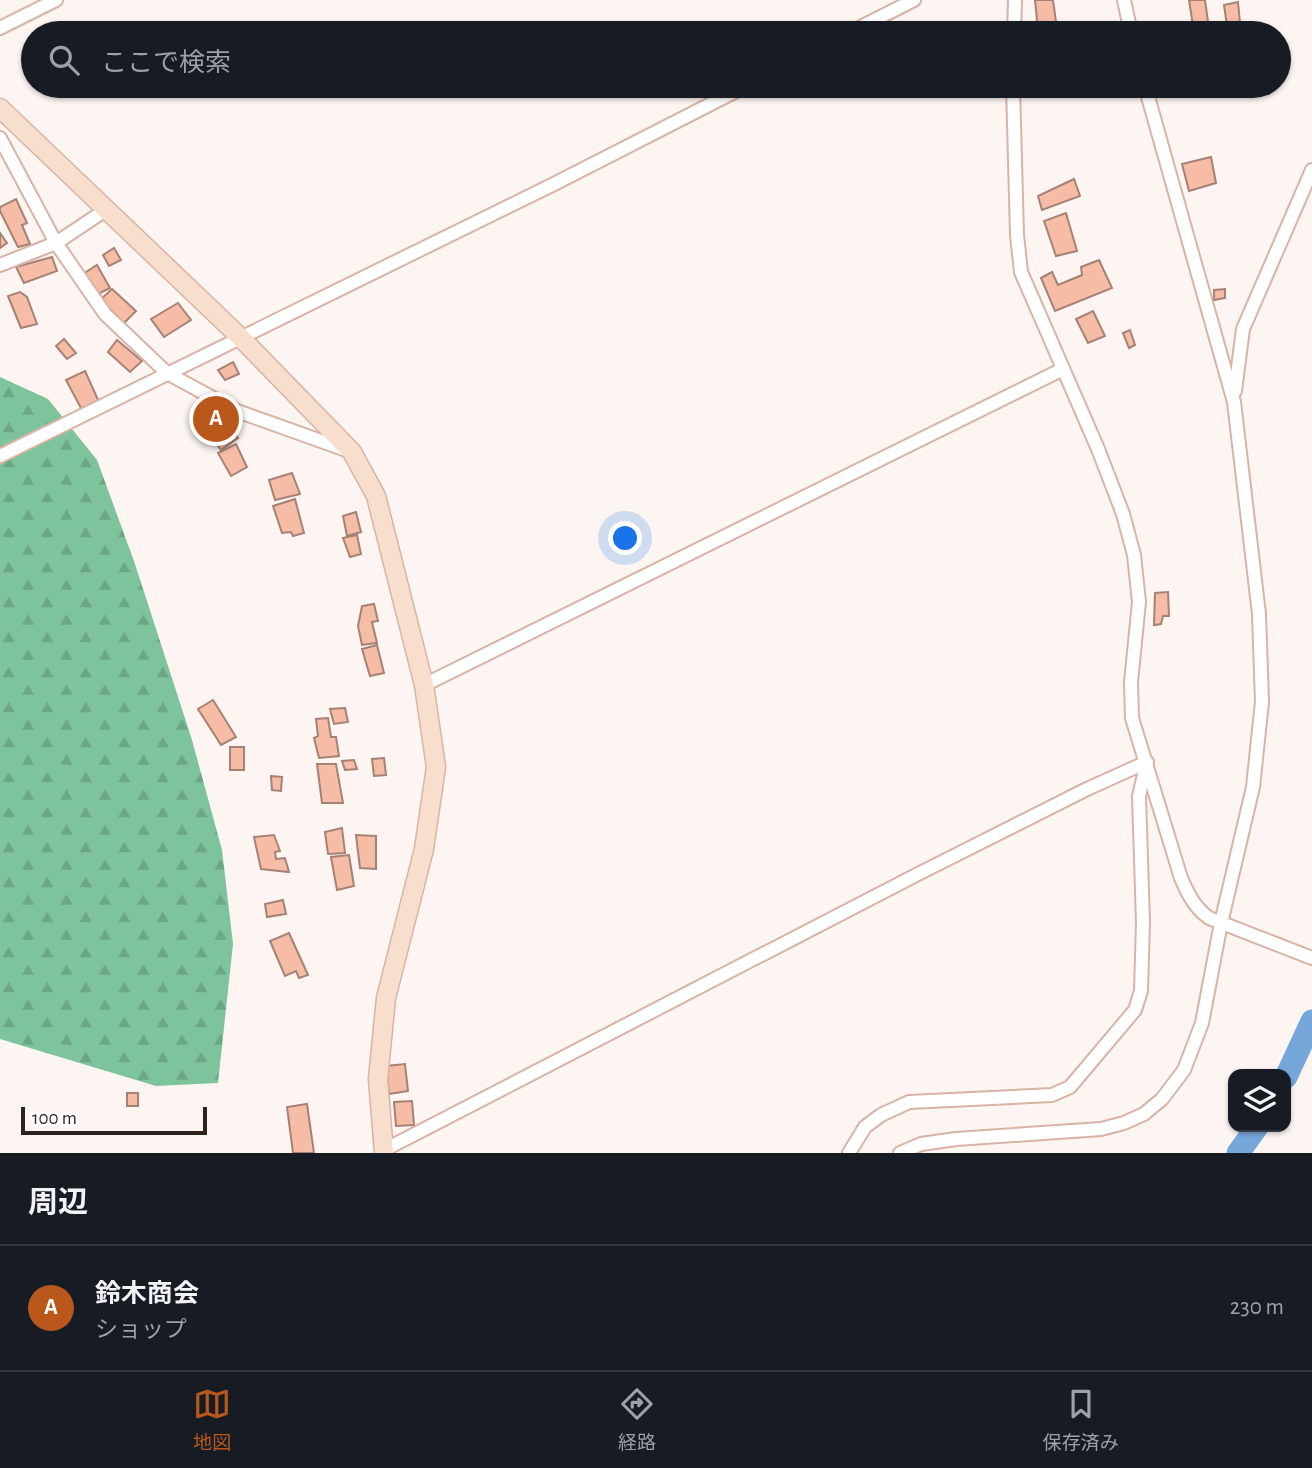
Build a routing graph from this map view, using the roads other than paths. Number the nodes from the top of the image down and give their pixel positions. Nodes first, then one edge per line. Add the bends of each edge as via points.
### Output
1 (56, 0) edge
2 (914, 0) edge
3 (1015, 0) edge
4 (1124, 0) edge
5 (873, 21) edge
6 (1014, 21) edge
7 (1128, 21) edge
8 (0, 28) edge
9 (722, 98) edge
10 (1013, 98) edge
11 (1148, 98) edge
12 (0, 108) edge
13 (0, 138) edge
14 (1312, 170) edge
15 (107, 209) junction
16 (56, 243) junction
17 (0, 265) edge
18 (240, 337) junction
19 (1063, 369) junction
20 (167, 373) junction
21 (1234, 402) junction
22 (352, 452) junction
23 (0, 456) edge
24 (424, 685) junction
25 (1147, 762) junction
26 (1221, 923) junction
27 (1312, 958) edge
28 (384, 1151) edge
29 (849, 1153) edge
30 (900, 1153) edge

1 - 8 street
2 - 5 street
3 - 6 street
4 - 7 street
9 - 18 street
10 - 19 street via 1021,272
11 - 21 street
12 - 15 street
13 - 16 street
14 - 21 street via 1243,329
15 - 16 street
15 - 18 street
16 - 17 street
16 - 20 street via 105,314
18 - 20 street
18 - 22 street
19 - 24 street
19 - 25 street via 1123,514 1133,555 1139,602 1132,718
20 - 22 street via 237,411
20 - 23 street
21 - 26 street via 1259,614 1262,702 1252,787
22 - 24 street via 376,496
24 - 28 street via 436,767 424,849 386,998 378,1079
25 - 26 street via 1190,898 1199,911
25 - 28 street via 932,867
25 - 29 street via 1139,796 1142,991 1135,1010 1070,1087 1052,1095 909,1102 865,1127
26 - 27 street
26 - 30 street via 1202,1023 1184,1070 1144,1114 1101,1129 956,1139 921,1144

